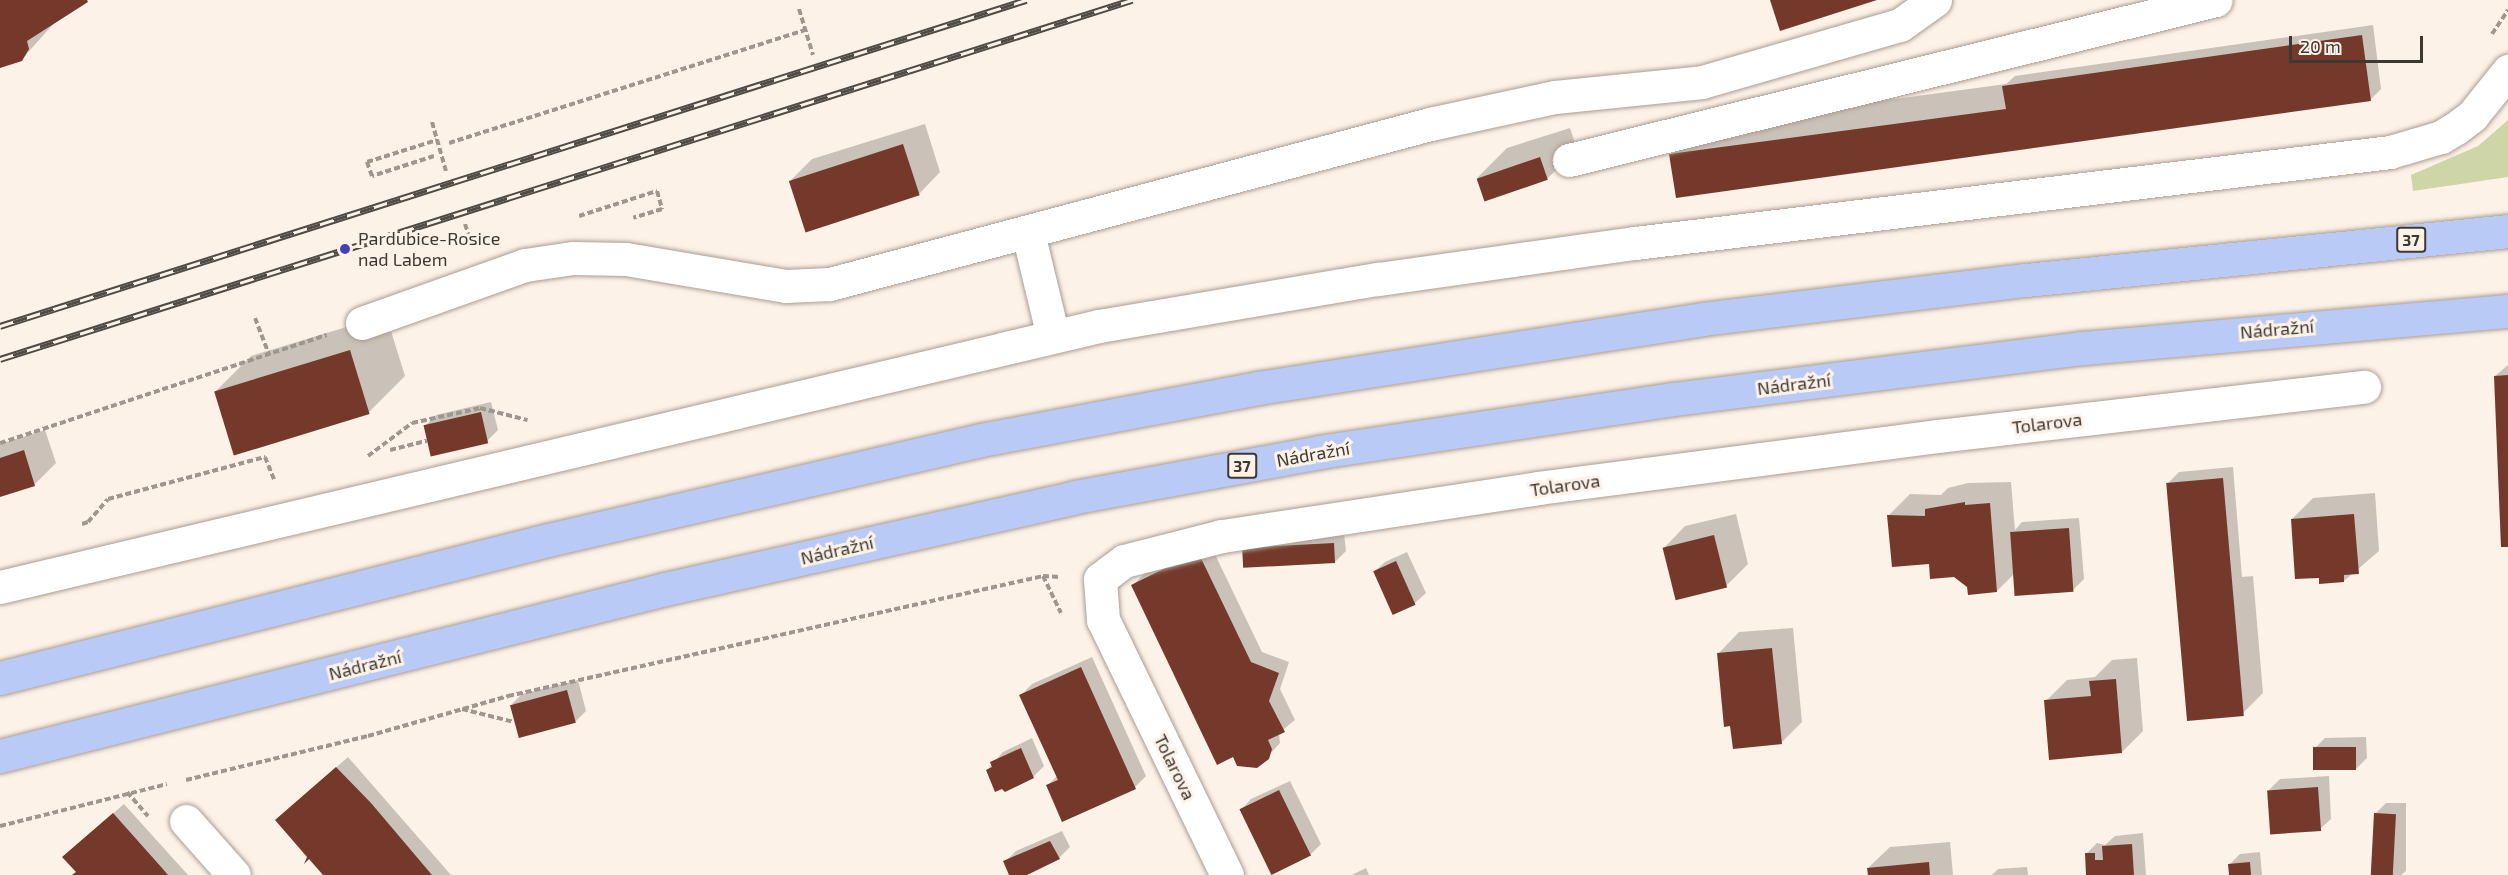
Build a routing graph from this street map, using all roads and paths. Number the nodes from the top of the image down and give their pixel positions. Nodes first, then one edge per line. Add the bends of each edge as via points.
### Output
1 (1935, 0) edge
2 (2216, 0) edge
3 (799, 9) dead end
4 (806, 30) junction
5 (1837, 43) junction
6 (813, 55) dead end
7 (2508, 72) edge
8 (1853, 90) junction
9 (432, 122) dead end
10 (437, 140) junction
11 (449, 142) dead end
12 (434, 156) dead end
13 (1569, 160) dead end
14 (446, 171) dead end
15 (2508, 231) edge
16 (1029, 232) junction
17 (2508, 311) edge
18 (255, 318) dead end
19 (362, 323) joint
20 (1053, 336) junction
21 (269, 355) junction
22 (2364, 387) dead end
23 (427, 441) dead end
24 (0, 443) edge
25 (372, 455) dead end
26 (1100, 579) junction
27 (0, 587) edge
28 (0, 678) edge
29 (461, 709) junction
30 (514, 722) dead end
31 (0, 756) edge
32 (181, 781) dead end
33 (170, 784) dead end
34 (186, 821) dead end
35 (0, 826) edge
36 (234, 875) edge
37 (1227, 875) edge

1 - 5 street via 1900,25
2 - 8 street
3 - 4 path
4 - 6 path
4 - 11 path
5 - 8 street
5 - 16 street via 1702,82 1564,96 1430,124
7 - 20 street via 2472,116 2456,128 2441,137 2390,152 1635,243 1378,279
8 - 13 street
9 - 10 path
10 - 12 path via 367,162 372,176
10 - 14 path
15 - 28 main road, 37 via 2313,249 1703,319 1246,390 981,440 651,516
16 - 19 street via 851,280 809,287 626,259 563,259 525,265
16 - 20 street
17 - 31 main road, Nádražní / 37 via 2083,348 1673,399 1319,452 1075,497 665,589
18 - 21 path
19 - 21 path
20 - 27 street
21 - 24 path
22 - 26 street, Tolarova via 1938,436 1538,488 1222,536 1124,561
23 - 25 path
26 - 29 path via 1043,576
26 - 37 street, Tolarova via 1103,621
29 - 30 path
29 - 32 path
33 - 35 path
34 - 36 street

